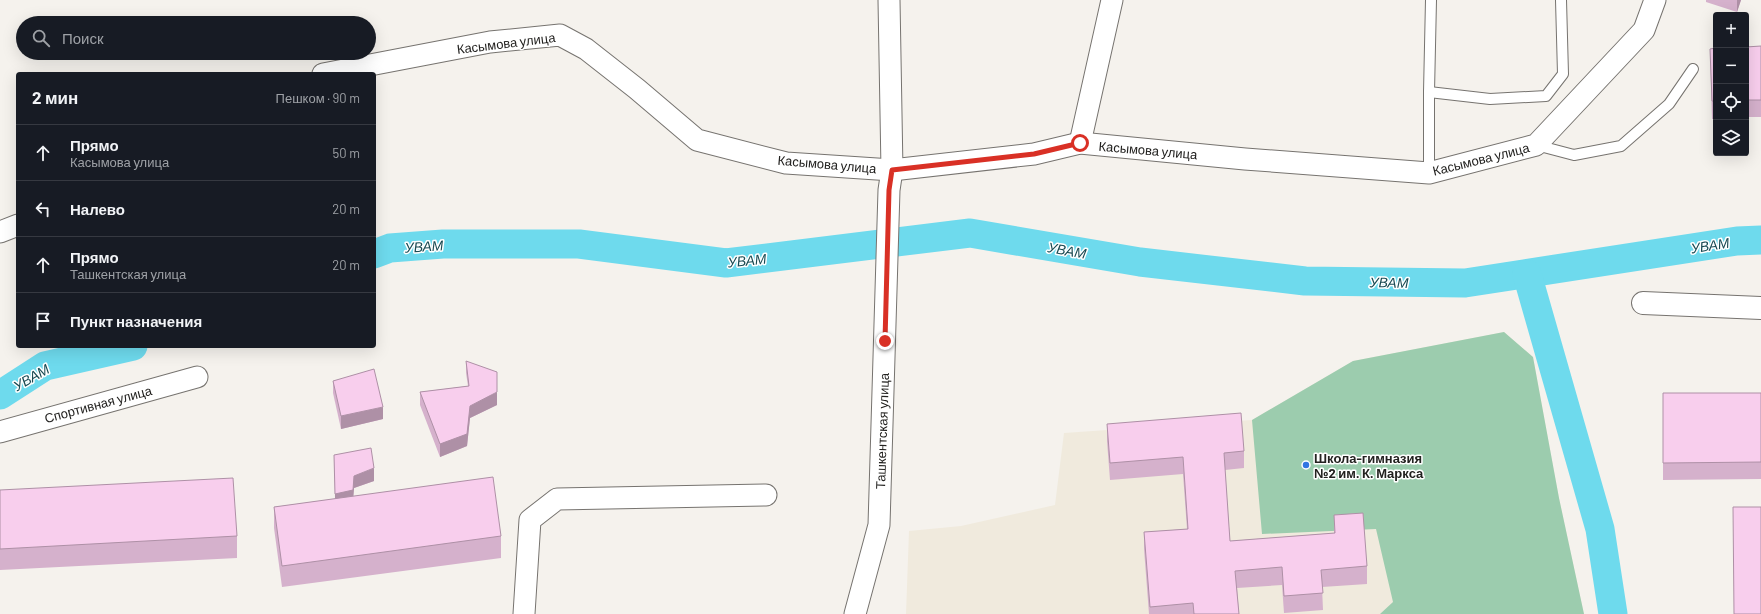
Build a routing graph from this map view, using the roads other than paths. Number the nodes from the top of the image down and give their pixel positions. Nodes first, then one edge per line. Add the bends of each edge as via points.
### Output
1 (889, 0) edge
2 (1112, 0) edge
3 (1431, 0) edge
4 (1561, 0) edge
5 (1656, 0) edge
6 (1693, 69) dead end
7 (333, 72) edge
8 (1428, 92) junction
9 (1080, 143) junction
10 (1536, 145) junction
11 (1430, 173) junction
12 (890, 180) junction
13 (16, 226) edge
14 (0, 232) edge
15 (1643, 303) dead end
16 (1761, 308) edge
17 (197, 377) dead end
18 (0, 432) edge
19 (766, 495) dead end
20 (524, 614) edge
21 (855, 614) edge

1 - 12 street, Ташкентская улица
2 - 9 street
3 - 8 lane
4 - 8 lane via 1562,74 1546,96 1490,99
5 - 10 street, Касымова улица via 1644,30
6 - 10 lane via 1669,104 1621,146 1574,155
7 - 12 street, Касымова улица via 490,42 560,35 586,49 697,140 786,163
8 - 11 lane
9 - 11 street, Касымова улица
9 - 12 street, Касымова улица via 1034,154
10 - 11 street, Касымова улица
12 - 21 street, Ташкентская улица via 879,525
13 - 14 street
15 - 16 street
17 - 18 street, Спортивная улица
19 - 20 street via 557,499 530,520

